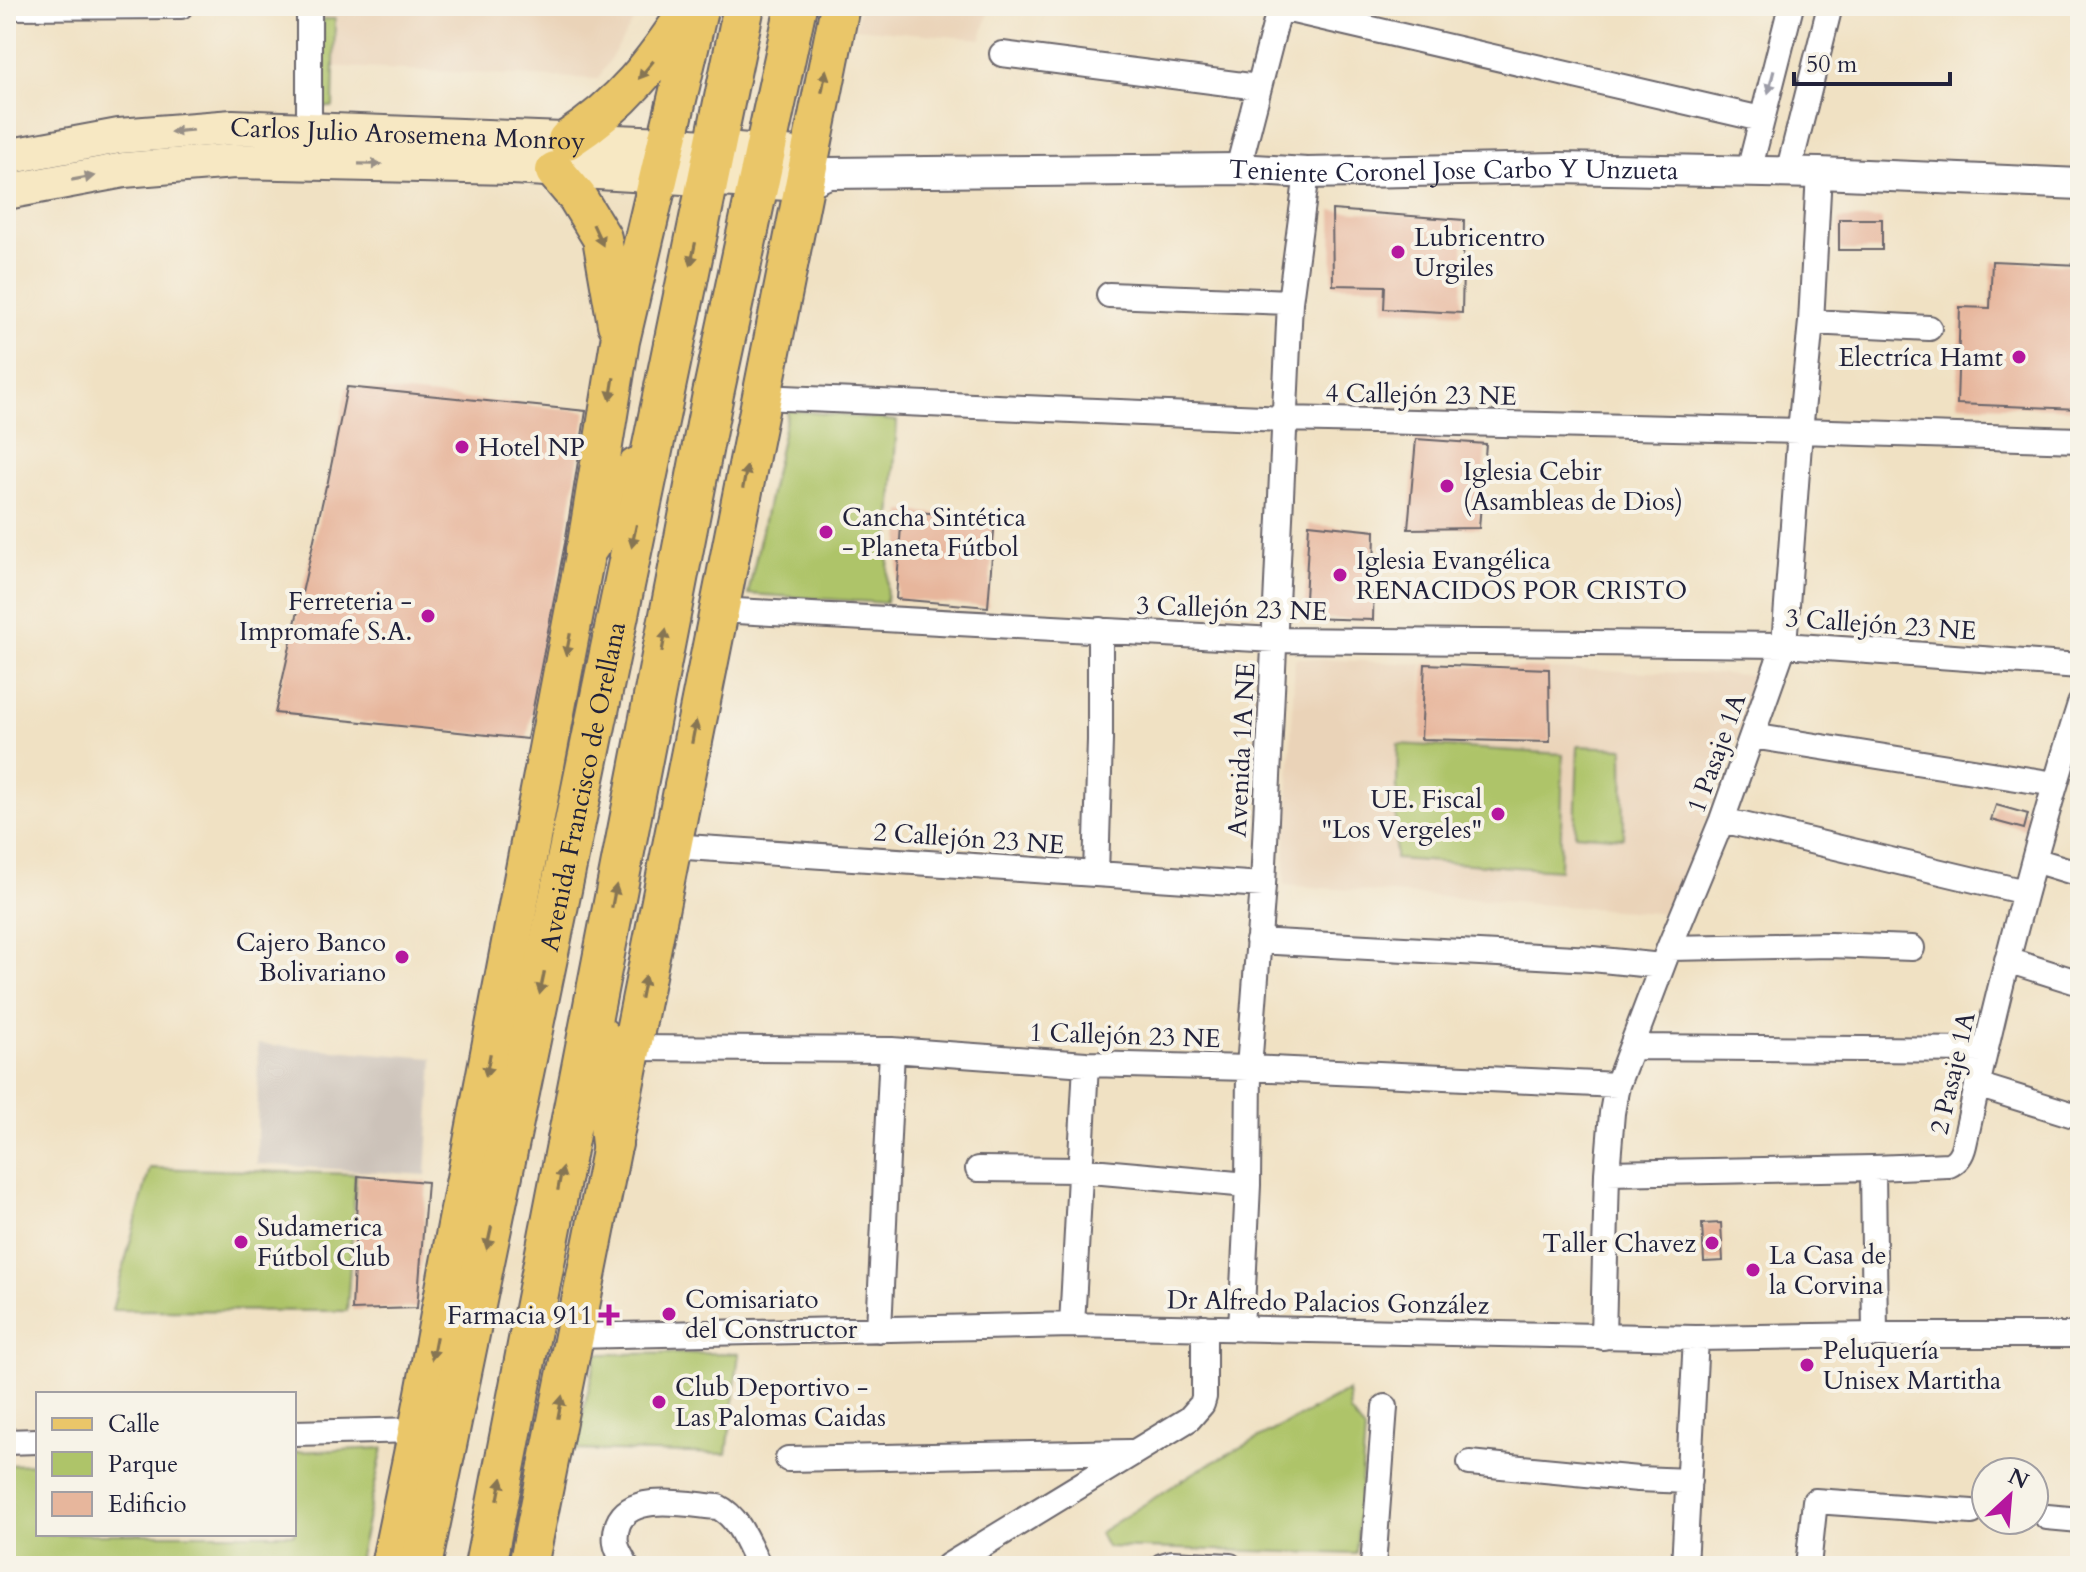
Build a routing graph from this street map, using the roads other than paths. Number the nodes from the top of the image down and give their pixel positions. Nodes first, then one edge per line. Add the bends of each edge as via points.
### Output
1 (181, 6) edge
2 (309, 6) edge
3 (691, 6) edge
4 (699, 6) edge
5 (744, 6) edge
6 (796, 6) edge
7 (840, 6) edge
8 (1791, 6) edge
9 (1830, 6) edge
10 (6, 7) edge
11 (1277, 7) edge
12 (1002, 54) dead end
13 (1258, 87) junction
14 (1761, 119) junction
15 (309, 147) junction
16 (561, 156) junction
17 (6, 157) edge
18 (663, 160) junction
19 (712, 163) junction
20 (761, 167) junction
21 (1238, 169) junction
22 (814, 171) junction
23 (1749, 171) junction
24 (1307, 173) junction
25 (1788, 173) junction
26 (1819, 173) junction
27 (2080, 184) edge
28 (6, 192) edge
29 (1109, 295) dead end
30 (1290, 302) junction
31 (1811, 322) junction
32 (1929, 328) dead end
33 (620, 341) junction
34 (761, 397) junction
35 (1284, 419) junction
36 (656, 428) junction
37 (1800, 431) junction
38 (2080, 440) edge
39 (586, 550) junction
40 (718, 610) junction
41 (1100, 630) junction
42 (1275, 640) junction
43 (1784, 645) junction
44 (2080, 666) edge
45 (2080, 704) edge
46 (1752, 736) junction
47 (2072, 755) edge
48 (2055, 784) junction
49 (1722, 820) junction
50 (671, 846) junction
51 (2034, 860) junction
52 (1096, 874) junction
53 (2080, 874) edge
54 (1263, 885) junction
55 (2025, 892) junction
56 (1258, 941) junction
57 (1912, 948) dead end
58 (1665, 957) junction
59 (2007, 960) junction
60 (2080, 983) edge
61 (597, 987) junction
62 (1632, 1047) junction
63 (631, 1048) junction
64 (892, 1050) junction
65 (1984, 1050) junction
66 (1086, 1064) junction
67 (1249, 1068) junction
68 (1617, 1085) junction
69 (1977, 1085) junction
70 (2080, 1117) edge
71 (612, 1144) junction
72 (1873, 1168) junction
73 (978, 1169) dead end
74 (1080, 1170) junction
75 (1607, 1173) junction
76 (1248, 1185) junction
77 (1072, 1325) junction
78 (1204, 1327) junction
79 (1241, 1329) junction
80 (879, 1330) junction
81 (1875, 1335) junction
82 (2080, 1335) edge
83 (574, 1336) junction
84 (1603, 1337) junction
85 (1696, 1338) junction
86 (1385, 1407) dead end
87 (418, 1430) junction
88 (296, 1433) edge
89 (36, 1441) edge
90 (6, 1442) edge
91 (1132, 1452) junction
92 (788, 1459) dead end
93 (1470, 1463) dead end
94 (1689, 1481) junction
95 (1970, 1512) edge
96 (2050, 1517) edge
97 (2080, 1520) edge
98 (390, 1566) edge
99 (421, 1566) edge
100 (485, 1566) edge
101 (528, 1566) edge
102 (626, 1566) edge
103 (759, 1566) edge
104 (948, 1566) edge
105 (1162, 1566) edge
106 (1230, 1566) edge
107 (1373, 1566) edge
108 (1684, 1566) edge
109 (1808, 1566) edge

1 - 10 street
2 - 15 street
3 -> 16 main road via 646,71
4 - 18 main road, Avenida Francisco de Orellana
5 - 19 highway, Avenida Francisco de Orellana
6 - 20 highway, Avenida Francisco de Orellana
22 -> 7 main road
8 -> 14 street
9 - 25 street
11 - 13 street
11 - 14 street
12 - 13 street
13 - 21 street
14 - 23 street
15 - 16 main road, Carlos Julio Arosemena Monroy via 512,167
15 -> 17 main road, Carlos Julio Arosemena Monroy via 233,127 133,135
28 -> 15 main road, Carlos Julio Arosemena Monroy via 124,170 234,161
16 - 18 main road, Carlos Julio Arosemena Monroy
16 -> 33 main road via 577,197 602,238
18 - 19 main road, Carlos Julio Arosemena Monroy
18 - 33 main road, Avenida Francisco de Orellana
19 - 20 main road, Carlos Julio Arosemena Monroy
19 -> 36 highway, Avenida Francisco de Orellana
20 - 22 main road, Carlos Julio Arosemena Monroy
61 -> 20 highway, Avenida Francisco de Orellana
21 - 22 street, Teniente Coronel Jose Carbo Y Unzueta
21 - 24 street, Teniente Coronel Jose Carbo Y Unzueta
22 - 34 main road
23 - 24 street, Teniente Coronel Jose Carbo Y Unzueta
23 - 25 street, Teniente Coronel Jose Carbo Y Unzueta
24 - 30 street, Avenida 1A NE
25 - 26 street, Teniente Coronel Jose Carbo Y Unzueta
26 - 27 street, Teniente Coronel Jose Carbo Y Unzueta
26 - 31 street, 1 Pasaje 1A
29 - 30 street
30 - 35 street, Avenida 1A NE
31 - 32 street
31 - 37 street, 1 Pasaje 1A
33 -> 39 main road, Avenida Francisco de Orellana
34 - 35 street, 4 Callejón 23 NE
40 -> 34 main road
35 - 37 street, 4 Callejón 23 NE
35 - 42 street, Avenida 1A NE
36 - 39 highway via 631,481
36 -> 99 highway, Avenida Francisco de Orellana
37 - 38 street, 4 Callejón 23 NE
37 - 43 street, 1 Pasaje 1A
39 -> 87 main road, Avenida Francisco de Orellana
40 - 41 street, 3 Callejón 23 NE
50 -> 40 main road
41 - 42 street, 3 Callejón 23 NE
41 - 52 street
42 - 43 street, 3 Callejón 23 NE
42 - 54 street, Avenida 1A NE
43 - 44 street, 3 Callejón 23 NE
43 - 46 street, 1 Pasaje 1A
45 - 47 street, 2 Pasaje 1A
46 - 48 street
46 - 49 street, 1 Pasaje 1A
47 - 48 street, 2 Pasaje 1A
48 - 51 street, 2 Pasaje 1A
49 - 55 street
49 - 58 street, 1 Pasaje 1A
50 - 52 street, 2 Callejón 23 NE
63 -> 50 main road
51 - 53 street
51 - 55 street, 2 Pasaje 1A
52 - 54 street, 2 Callejón 23 NE
54 - 56 street, Avenida 1A NE
55 - 59 street, 2 Pasaje 1A
56 - 58 street via 1592,959
56 - 67 street, Avenida 1A NE
57 - 58 street via 1830,945
58 - 62 street, 1 Pasaje 1A
59 - 60 street
59 - 65 street, 2 Pasaje 1A
61 - 71 highway
100 -> 61 highway, Avenida Francisco de Orellana
62 - 65 street
62 - 68 street, 1 Pasaje 1A
63 - 64 street, 1 Callejón 23 NE
63 - 71 main road
64 - 66 street, 1 Callejón 23 NE
64 - 80 street
65 - 69 street, 2 Pasaje 1A
66 - 67 street, 1 Callejón 23 NE
66 - 74 street
67 - 68 street, 1 Callejón 23 NE
67 - 76 street, Avenida 1A NE
68 - 75 street, 1 Pasaje 1A
69 - 70 street
69 - 72 street, 2 Pasaje 1A via 1963,1151 1955,1163
71 - 83 main road
72 - 75 street, 2 Pasaje 1A
72 - 81 street
73 - 74 street
74 - 76 street
74 - 77 street
75 - 84 street, 1 Pasaje 1A
76 - 79 street, Avenida 1A NE
77 - 78 street, Dr Alfredo Palacios González
77 - 80 street, Dr Alfredo Palacios González
78 - 79 street, Dr Alfredo Palacios González
78 - 91 street via 1202,1404 1189,1419
79 - 84 street, Dr Alfredo Palacios González
80 - 83 street, Dr Alfredo Palacios González
81 - 82 street, Dr Alfredo Palacios González
81 - 85 street, Dr Alfredo Palacios González
101 -> 83 main road
84 - 85 street, Dr Alfredo Palacios González
85 - 94 street
86 - 107 street
87 - 88 street
87 - 98 main road, Avenida Francisco de Orellana
89 - 90 street
91 - 92 street
91 - 104 street
93 - 94 street
94 - 108 street
95 - 109 street via 1815,1501
96 - 97 street
102 - 103 street via 616,1545 618,1525 631,1508 654,1503 723,1509 736,1521
105 - 106 street

